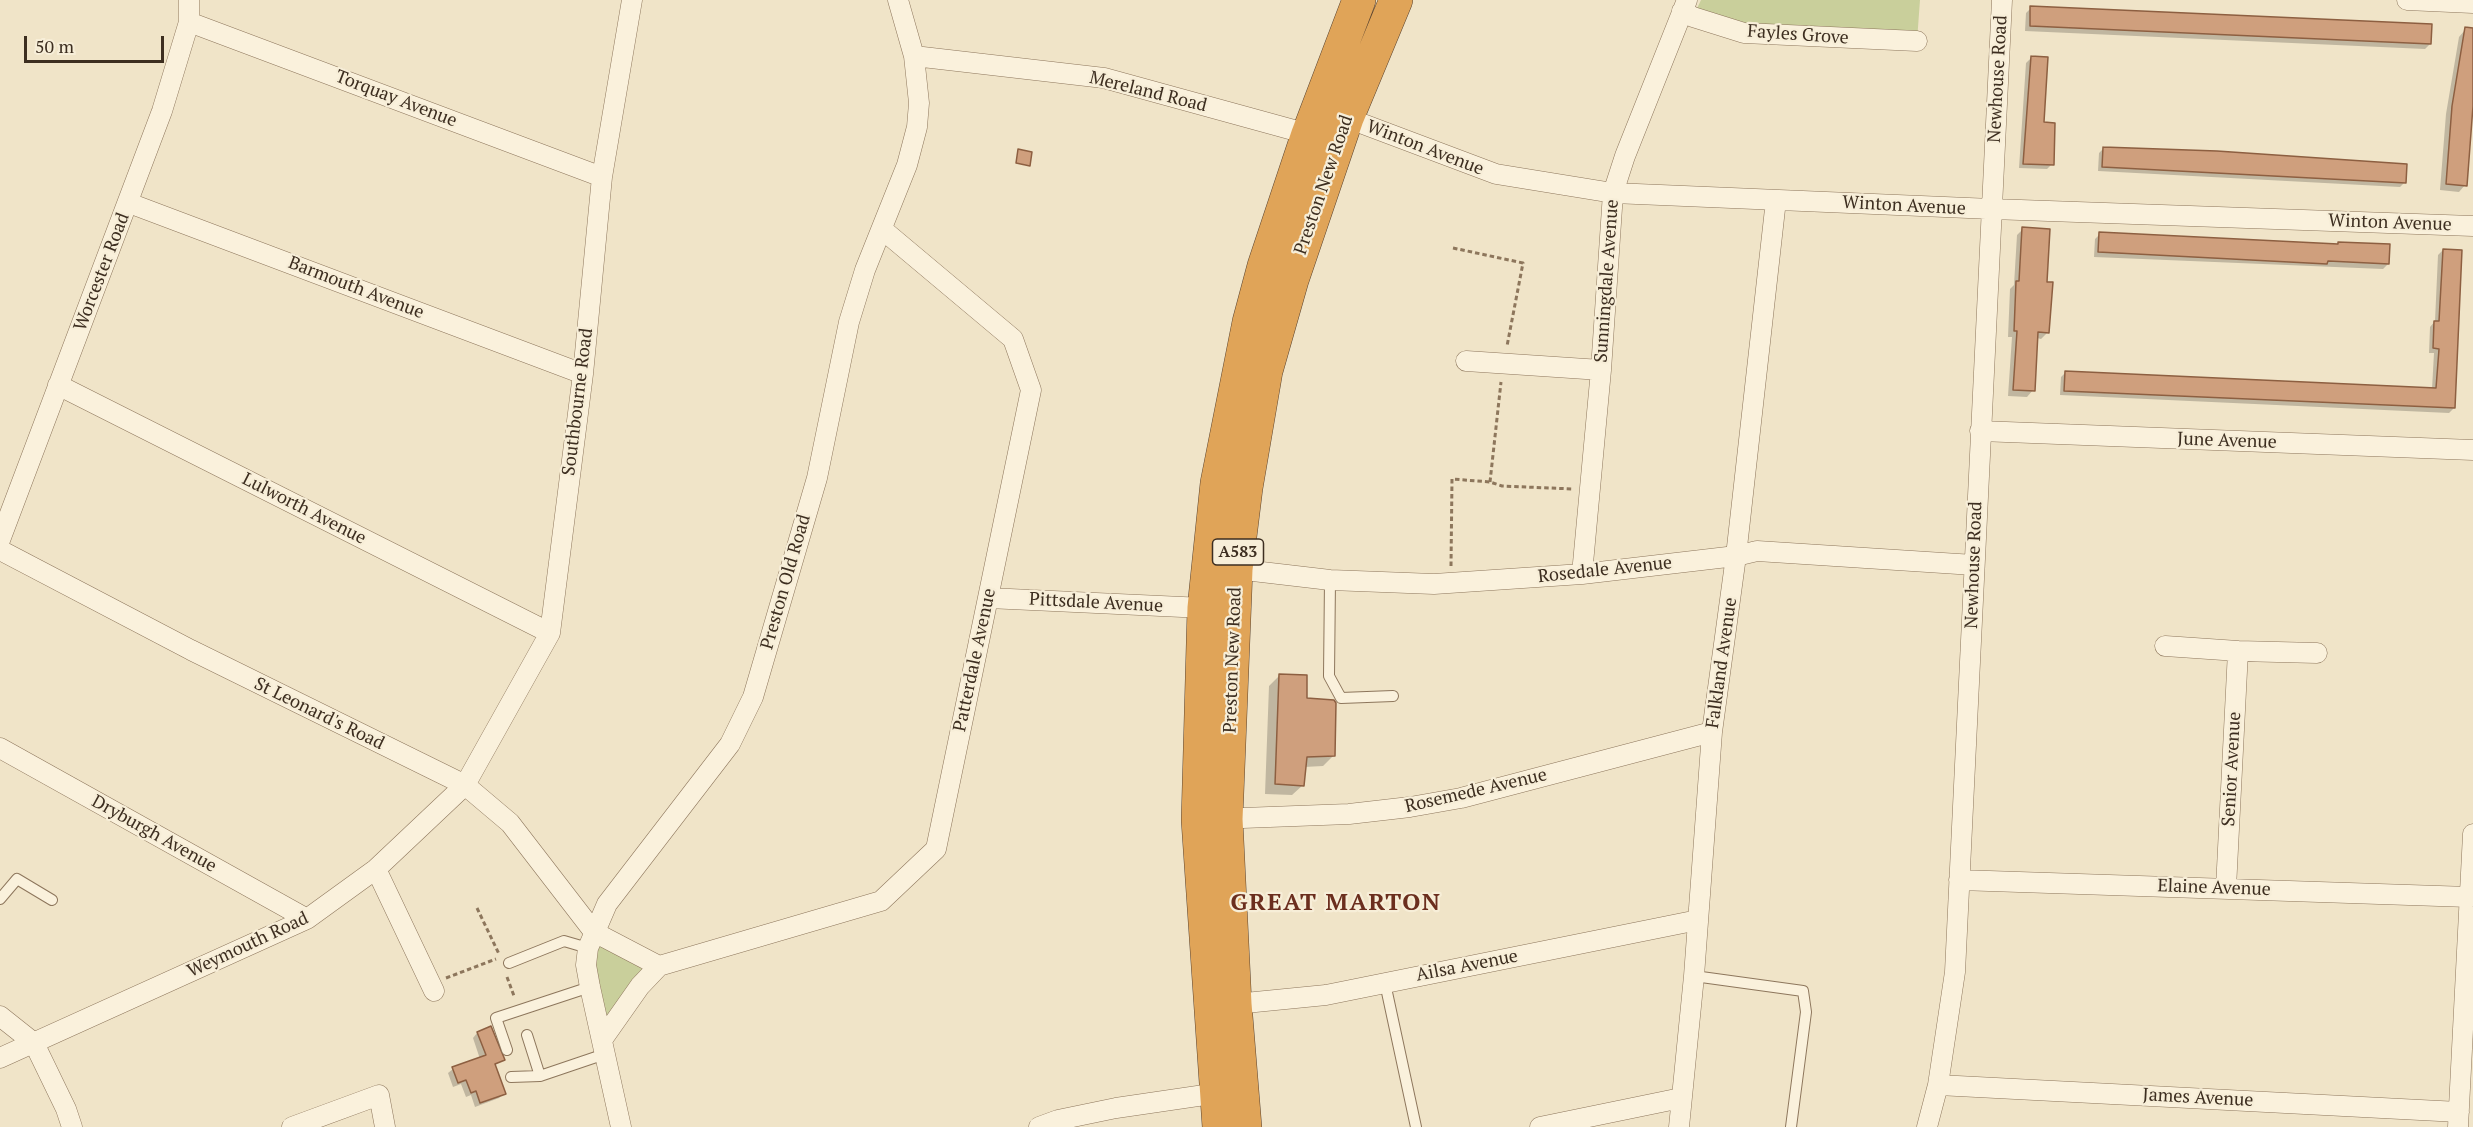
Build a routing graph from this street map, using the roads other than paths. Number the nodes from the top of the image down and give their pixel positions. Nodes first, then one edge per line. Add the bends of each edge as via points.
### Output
1 (189, 0) edge
2 (632, 0) edge
3 (898, 0) edge
4 (1359, 0) edge
5 (1396, 0) edge
6 (2002, 0) edge
7 (2407, 0) edge
8 (2473, 3) edge
9 (1684, 6) edge
10 (189, 22) junction
11 (1917, 41) dead end
12 (914, 56) junction
13 (1347, 118) junction
14 (1308, 134) junction
15 (602, 177) junction
16 (1613, 193) junction
17 (1776, 200) junction
18 (129, 203) junction
19 (1992, 210) junction
20 (2473, 226) edge
21 (883, 230) junction
22 (1466, 361) dead end
23 (1601, 370) junction
24 (583, 374) junction
25 (58, 385) junction
26 (1980, 431) junction
27 (2473, 450) edge
28 (0, 540) edge
29 (0, 550) edge
30 (1736, 556) junction
31 (1974, 565) junction
32 (1236, 569) junction
33 (1582, 574) junction
34 (1330, 580) junction
35 (987, 598) junction
36 (1204, 608) junction
37 (550, 633) junction
38 (2165, 646) dead end
39 (2238, 651) junction
40 (2317, 653) dead end
41 (1393, 696) dead end
42 (1712, 732) junction
43 (0, 748) edge
44 (465, 785) junction
45 (1212, 819) junction
46 (2473, 834) edge
47 (376, 869) junction
48 (1959, 880) junction
49 (2226, 888) junction
50 (2469, 897) junction
51 (0, 899) edge
52 (52, 900) dead end
53 (307, 919) junction
54 (1698, 920) junction
55 (591, 940) junction
56 (2470, 945) edge
57 (510, 963) dead end
58 (659, 966) junction
59 (1694, 976) junction
60 (1385, 983) junction
61 (590, 987) junction
62 (433, 988) road end
63 (1235, 1004) junction
64 (0, 1016) edge
65 (527, 1035) dead end
66 (34, 1043) junction
67 (604, 1047) junction
68 (507, 1050) dead end
69 (0, 1058) edge
70 (540, 1076) junction
71 (512, 1077) dead end
72 (1938, 1085) junction
73 (1228, 1092) junction
74 (1681, 1098) junction
75 (2462, 1114) edge
76 (72, 1127) edge
77 (292, 1127) edge
78 (386, 1127) edge
79 (621, 1127) edge
80 (1039, 1127) edge
81 (1219, 1127) edge
82 (1245, 1127) edge
83 (1416, 1127) edge
84 (1540, 1127) edge
85 (1680, 1127) edge
86 (1791, 1127) edge
87 (1927, 1127) edge

1 - 10 street, Worcester Road
2 - 15 street, Southbourne Road
3 - 12 street, Preston Old Road
4 - 14 highway, Preston New Road / A583
5 - 13 highway, Preston New Road / A583
6 - 19 street, Newhouse Road
7 - 8 street
9 - 11 street, Fayles Grove via 1693,17 1744,33
9 - 16 street, Sunningdale Avenue
10 - 15 street, Torquay Avenue
10 - 18 street, Worcester Road
12 - 14 street, Mereland Road via 1104,78
12 - 21 street, Preston Old Road via 919,102 917,127
13 - 16 street, Winton Avenue via 1496,174
13 - 32 highway, Preston New Road / A583 via 1266,371
14 - 36 highway, Preston New Road / A583 via 1248,322 1217,483
15 - 24 street, Southbourne Road
16 - 17 street, Winton Avenue
16 - 23 street, Sunningdale Avenue
17 - 19 street, Winton Avenue
17 - 30 street, Falkland Avenue
18 - 24 street, Barmouth Avenue
18 - 25 street, Worcester Road
19 - 20 street, Winton Avenue
19 - 26 street, Newhouse Road
21 - 35 street, Patterdale Avenue via 1013,339 1031,390
21 - 55 street, Preston Old Road via 865,270 849,322 817,478 753,697 730,744 607,904
22 - 23 street
23 - 33 street, Sunningdale Avenue
24 - 37 street, Southbourne Road
25 - 28 street, Worcester Road
25 - 37 street, Lulworth Avenue
26 - 27 street, June Avenue
26 - 31 street, Newhouse Road
29 - 44 street, St Leonard's Road via 190,650
30 - 31 street, Rosedale Avenue via 1757,551
30 - 33 street, Rosedale Avenue
30 - 42 street, Falkland Avenue
31 - 48 street, Newhouse Road
32 - 34 street, Rosedale Avenue
32 - 45 highway, Preston New Road / A583
33 - 34 street, Rosedale Avenue via 1451,583
34 - 41 lane via 1329,676 1341,698
35 - 36 street, Pittsdale Avenue
35 - 58 street, Patterdale Avenue via 936,849 881,901
36 - 45 highway, Preston New Road / A583
37 - 44 street, Southbourne Road
38 - 39 street
39 - 40 street
39 - 49 street, Senior Avenue
42 - 45 street, Rosemede Avenue via 1441,801 1348,814
42 - 54 street, Falkland Avenue
43 - 53 street, Dryburgh Avenue
44 - 47 street, Weymouth Road
44 - 55 street, St Leonard's Road via 510,823
45 - 63 highway, Preston New Road / A583
45 - 73 highway, Preston New Road / A583
46 - 50 street
47 - 53 street, Weymouth Road
47 - 62 street
48 - 49 street, Elaine Avenue
48 - 72 street, Newhouse Road via 1955,972
49 - 50 street, Elaine Avenue
50 - 56 street
51 - 52 lane via 17,879
53 - 66 street, Weymouth Road
54 - 59 street, Falkland Avenue
54 - 60 street, Ailsa Avenue
55 - 57 lane via 564,941
55 - 58 street
55 - 61 street, Preston Old Road via 586,965
56 - 75 street
58 - 67 street, Patterdale Avenue via 639,986
59 - 74 street, Falkland Avenue
59 - 86 lane via 1803,991 1806,1012
60 - 63 street, Ailsa Avenue via 1326,995
60 - 83 lane
61 - 67 street, Preston Old Road
61 - 68 lane via 496,1018
63 - 73 highway, Preston New Road / A583
64 - 66 street
65 - 70 lane
66 - 69 street, Weymouth Road
66 - 76 street
67 - 70 lane
67 - 79 street, Preston Old Road
70 - 71 lane
72 - 75 street, James Avenue
72 - 87 street, Newhouse Road
73 - 80 street via 1116,1108
73 - 81 highway, Preston New Road / A583
73 - 82 highway, Preston New Road / A583
74 - 84 street
74 - 85 street, Falkland Avenue
77 - 78 street via 379,1095

